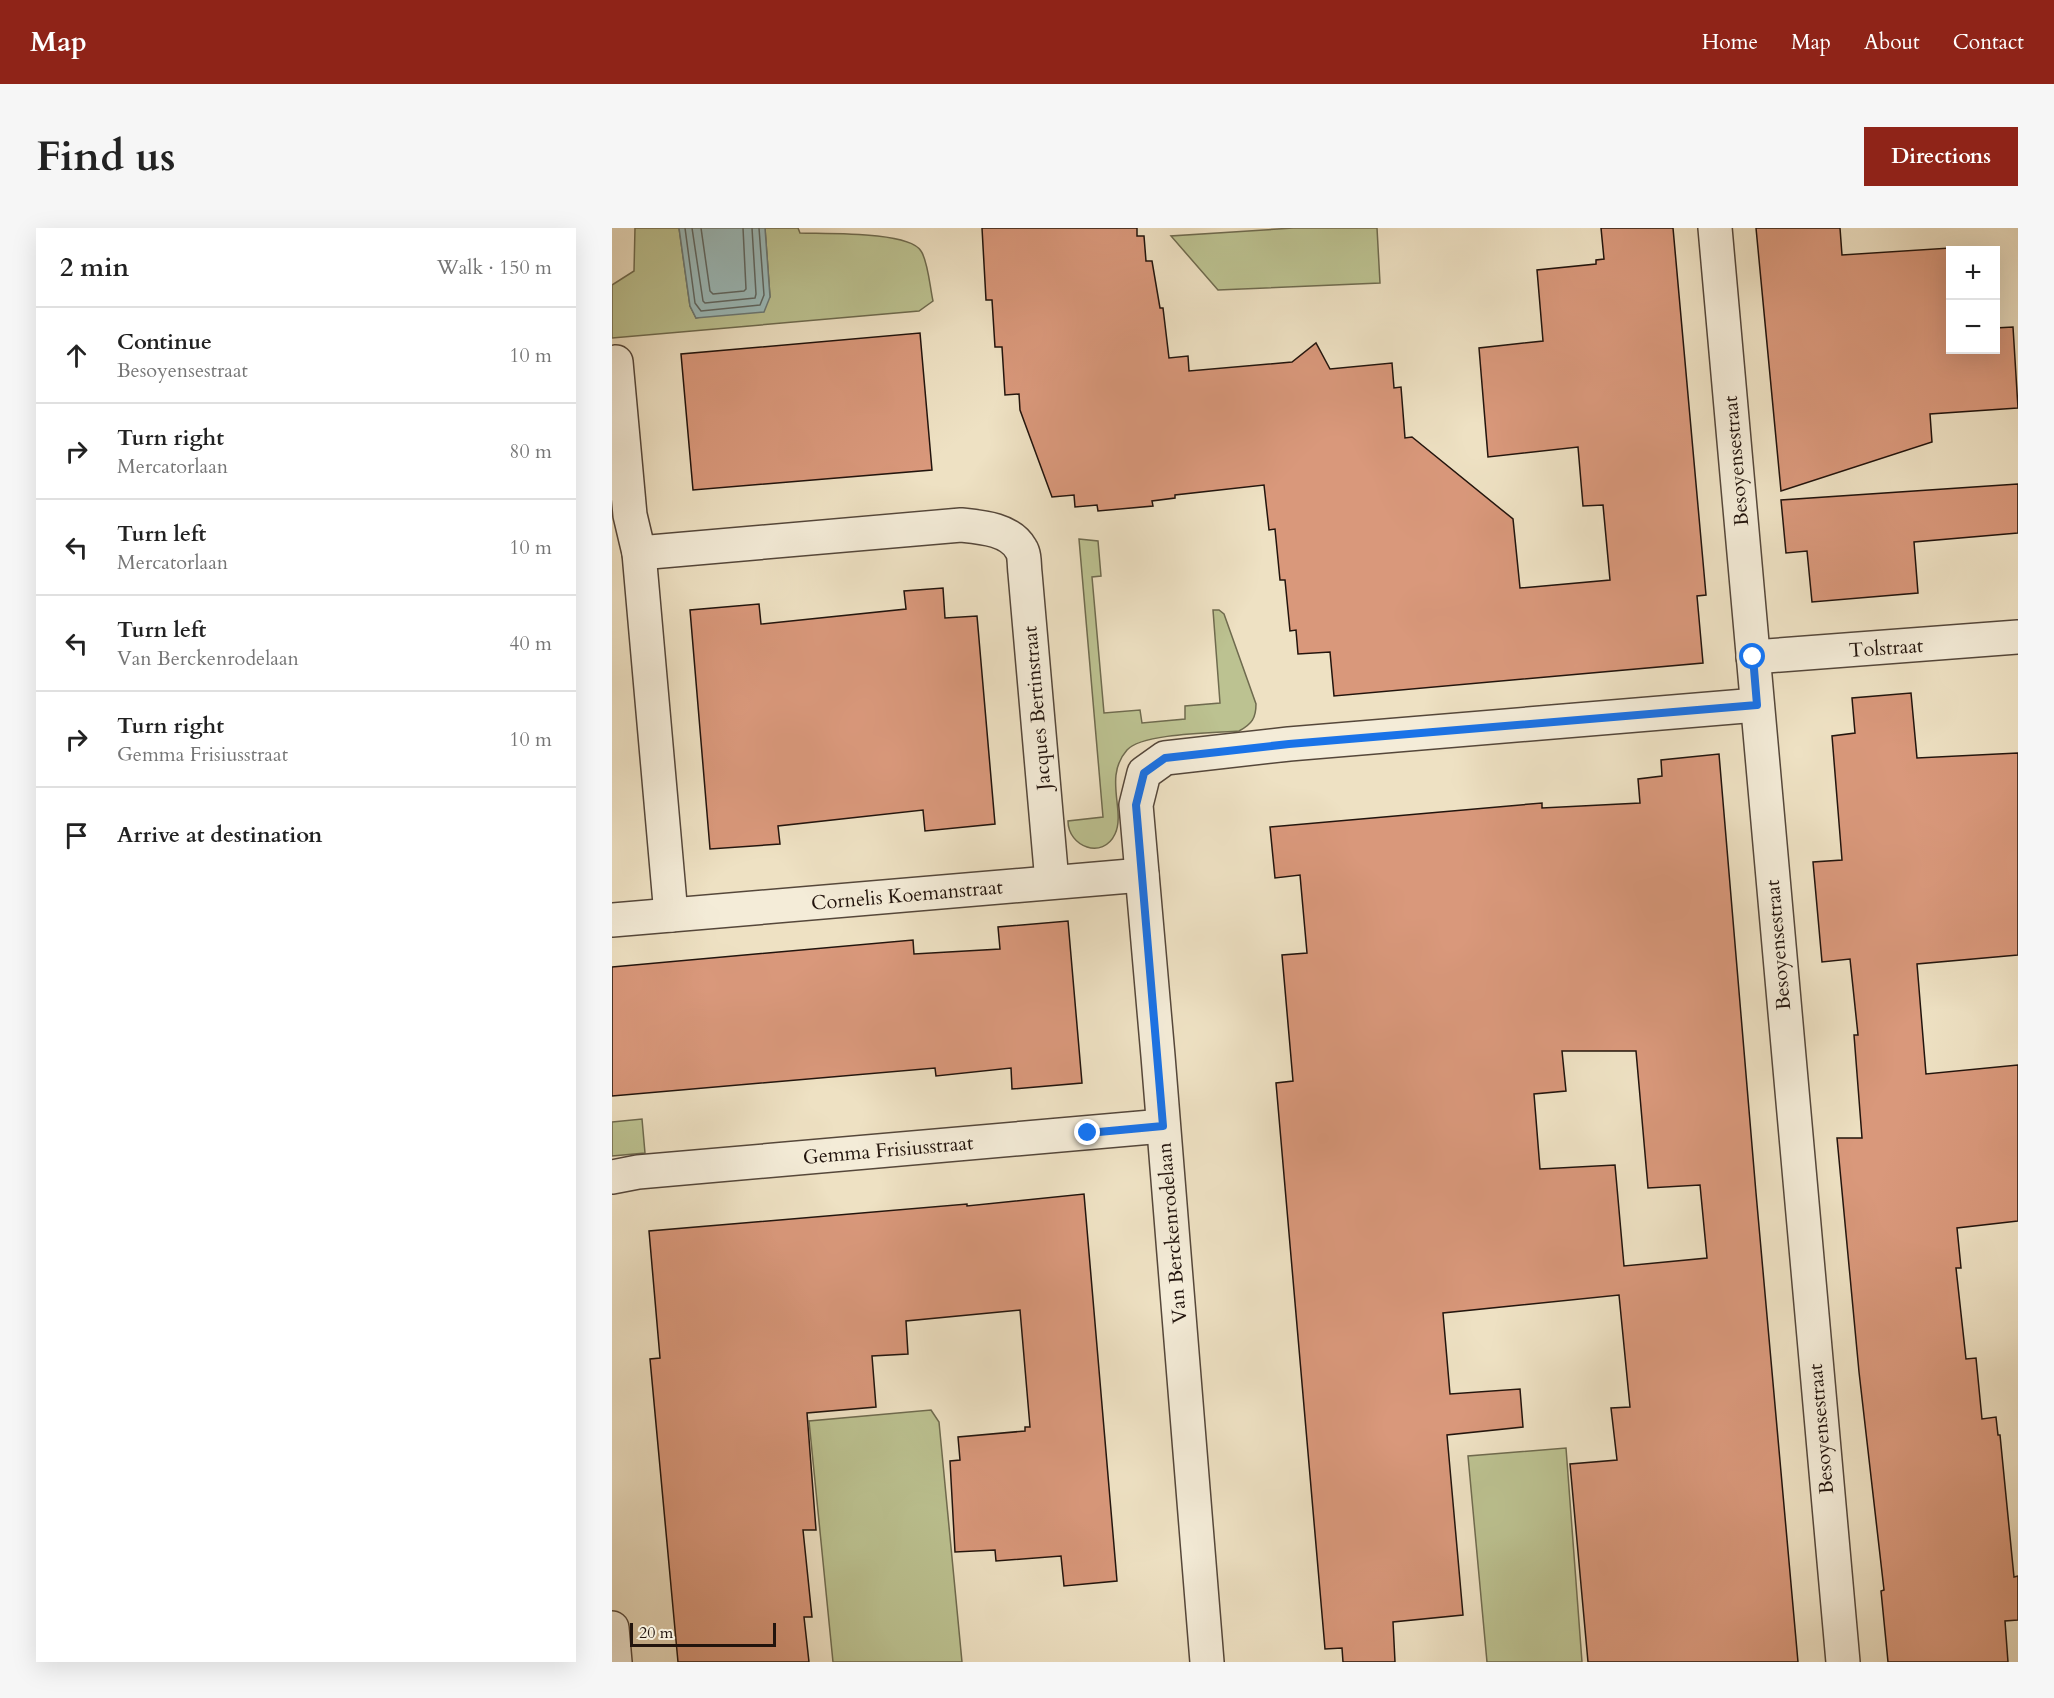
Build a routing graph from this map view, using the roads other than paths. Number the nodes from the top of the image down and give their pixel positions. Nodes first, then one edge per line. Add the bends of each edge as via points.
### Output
1 (1715, 228) edge
2 (616, 362) dead end
3 (639, 553) junction
4 (2018, 638) edge
5 (1753, 657) junction
6 (1757, 705) junction
7 (1142, 874) junction
8 (1052, 882) junction
9 (671, 915) junction
10 (612, 920) edge
11 (1163, 1126) junction
12 (612, 1177) edge
13 (612, 1628) edge
14 (615, 1662) edge
15 (1207, 1662) edge
16 (1843, 1662) edge

1 - 5 street, Besoyensestraat
2 - 3 street via 630,515
3 - 8 street, Jacques Bertinstraat via 961,525 987,528 1011,538 1022,550 1025,573
3 - 9 street
4 - 5 street, Tolstraat
5 - 6 street, Besoyensestraat
6 - 7 street, Van Berckenrodelaan via 1165,758 1144,773 1136,805
6 - 16 street, Besoyensestraat
7 - 8 street, Cornelis Koemanstraat
7 - 11 street, Van Berckenrodelaan
8 - 9 street, Cornelis Koemanstraat
9 - 10 street, Cornelis Koemanstraat
11 - 12 street, Gemma Frisiusstraat
11 - 15 street, Van Berckenrodelaan
13 - 14 street

